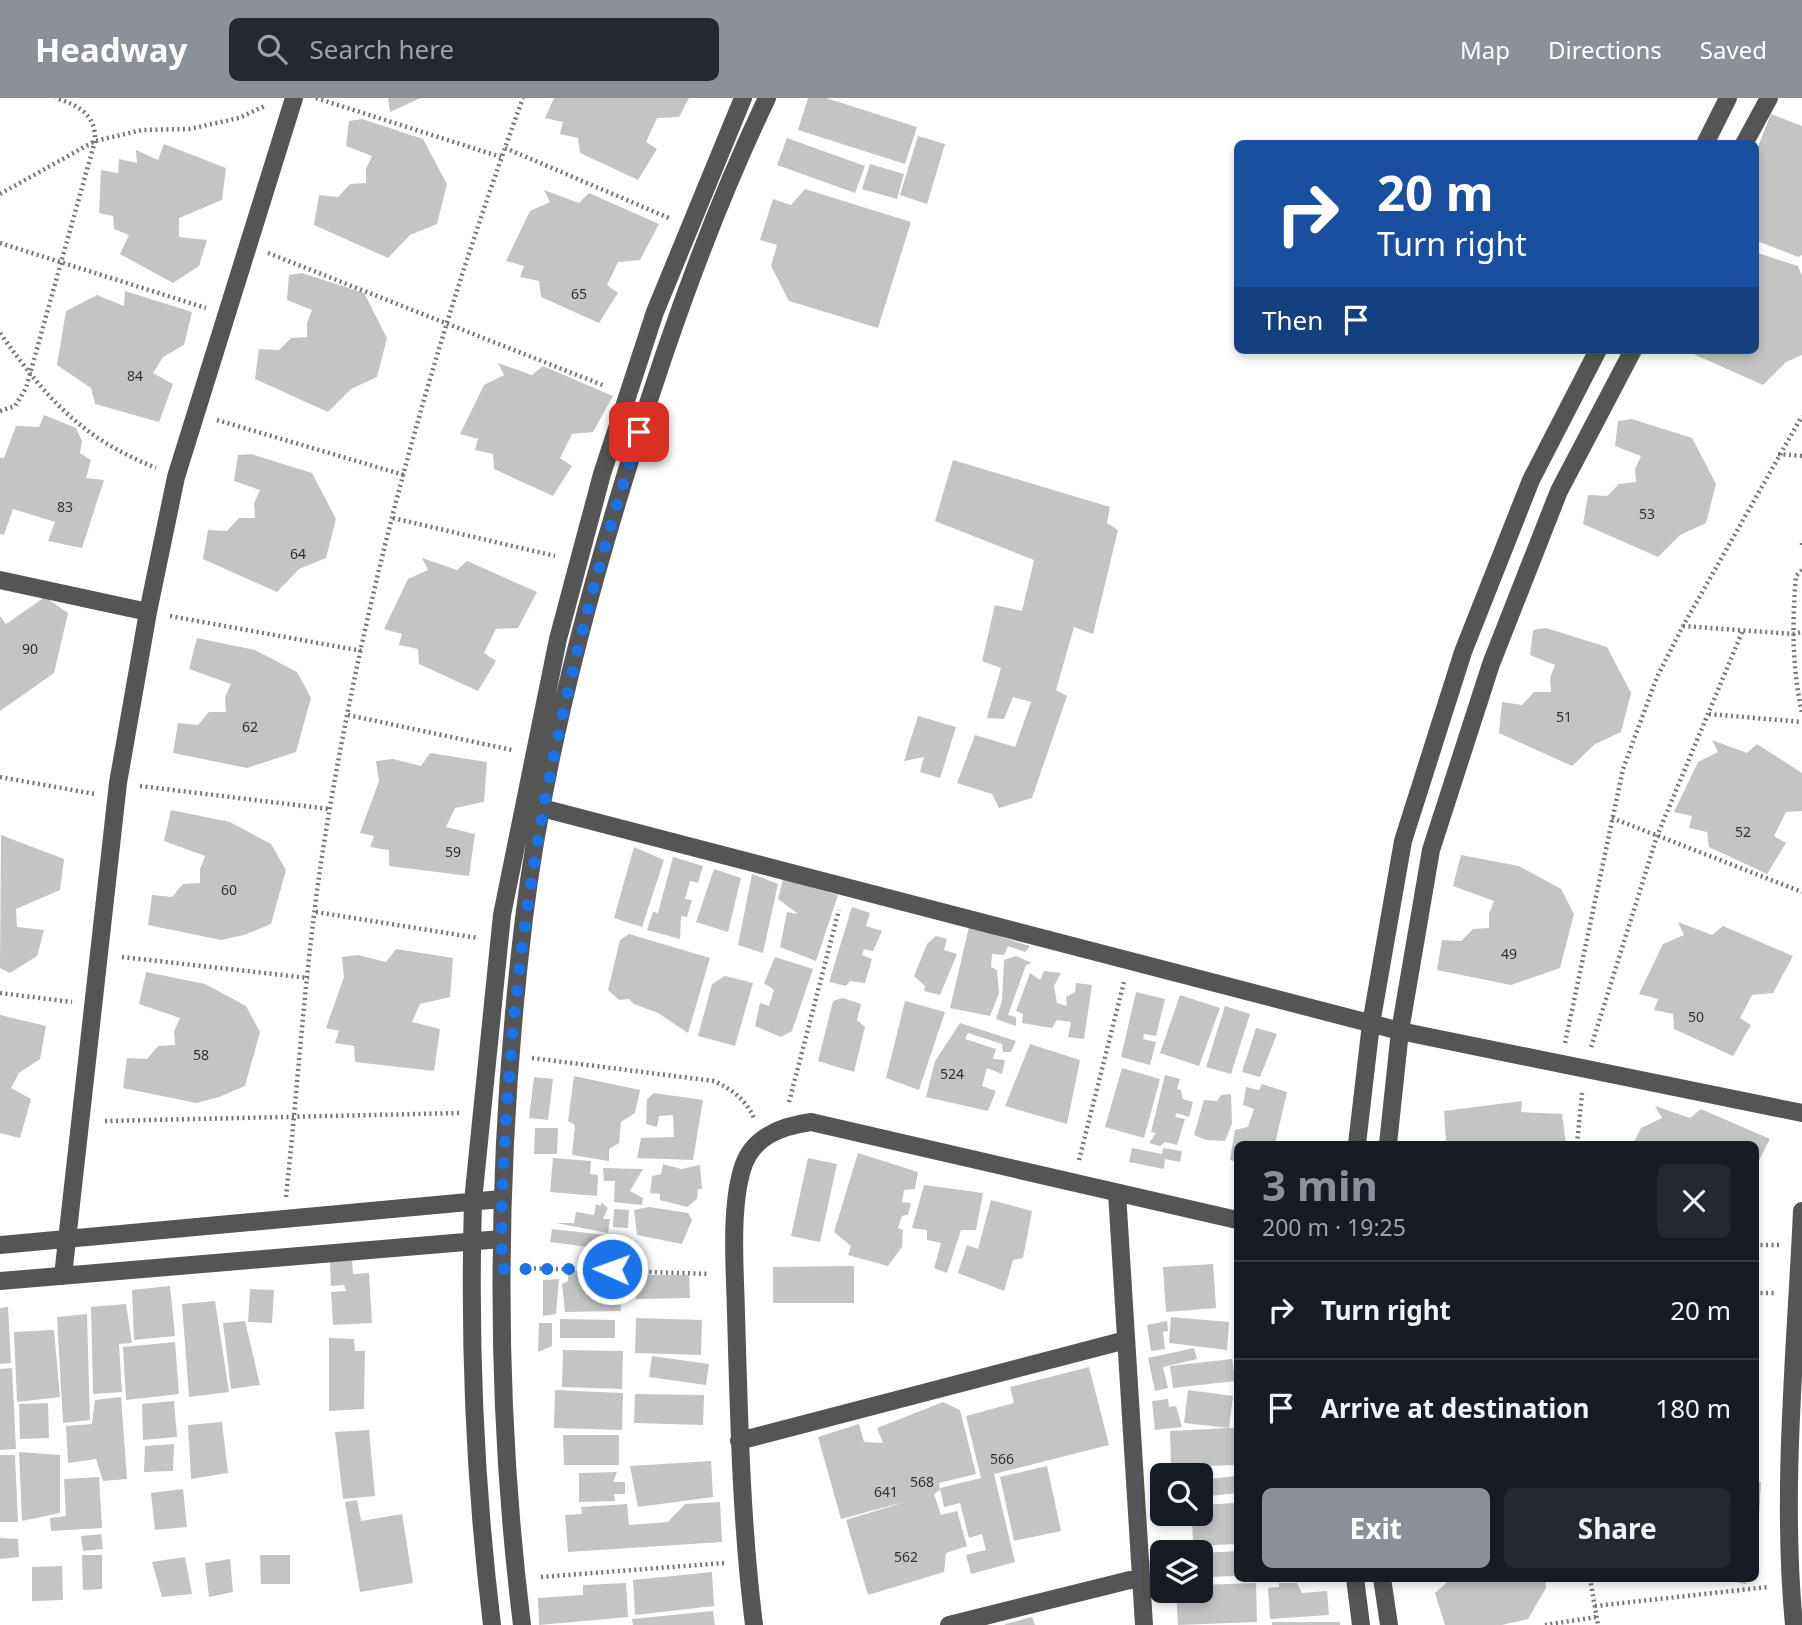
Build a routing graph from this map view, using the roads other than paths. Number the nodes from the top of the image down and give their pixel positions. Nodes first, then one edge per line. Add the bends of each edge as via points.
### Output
1 (294, 98) edge
2 (743, 98) edge
3 (767, 98) edge
4 (1728, 98) edge
5 (1769, 98) edge
6 (1707, 140) edge
7 (1746, 140) edge
8 (1596, 354) edge
9 (1631, 354) edge
10 (0, 580) edge
11 (148, 612) junction
12 (542, 808) junction
13 (1371, 1024) junction
14 (1400, 1031) junction
15 (1802, 1113) edge
16 (1357, 1141) edge
17 (1388, 1141) edge
18 (1117, 1193) junction
19 (501, 1199) junction
20 (473, 1201) junction
21 (1802, 1211) edge
22 (1234, 1219) edge
23 (67, 1239) junction
24 (501, 1239) junction
25 (472, 1241) junction
26 (0, 1245) edge
27 (63, 1276) junction
28 (0, 1281) edge
29 (1126, 1340) junction
30 (739, 1441) junction
31 (1142, 1577) junction
32 (1355, 1582) edge
33 (1383, 1582) edge
34 (492, 1625) edge
35 (522, 1625) edge
36 (754, 1625) edge
37 (949, 1625) edge
38 (1144, 1625) edge
39 (1360, 1625) edge
40 (1389, 1625) edge
41 (1794, 1625) edge

1 - 11 street via 176,477
2 - 20 street via 656,313 602,474 558,639 499,941
3 - 12 street via 703,249 649,398 610,524
4 - 6 street
5 - 7 street
8 - 13 street via 1531,480 1463,652 1403,841
9 - 14 street via 1559,491 1491,664 1431,850
10 - 11 street
11 - 23 street via 117,789
12 - 13 street
12 - 19 street via 524,915
13 - 14 street
13 - 16 street
14 - 15 street
14 - 17 street
18 - 22 street
18 - 29 street
18 - 30 street via 846,1128 811,1122 783,1125 758,1143 742,1168 736,1275
19 - 20 street
19 - 24 street
20 - 23 street
20 - 25 street
21 - 41 street via 1791,1464
23 - 26 street
23 - 27 street
24 - 25 street
24 - 35 street via 506,1435
25 - 27 street
25 - 34 street via 477,1430
27 - 28 street
29 - 30 street
29 - 31 street
30 - 36 street
31 - 37 street
31 - 38 street
32 - 39 street
33 - 40 street

